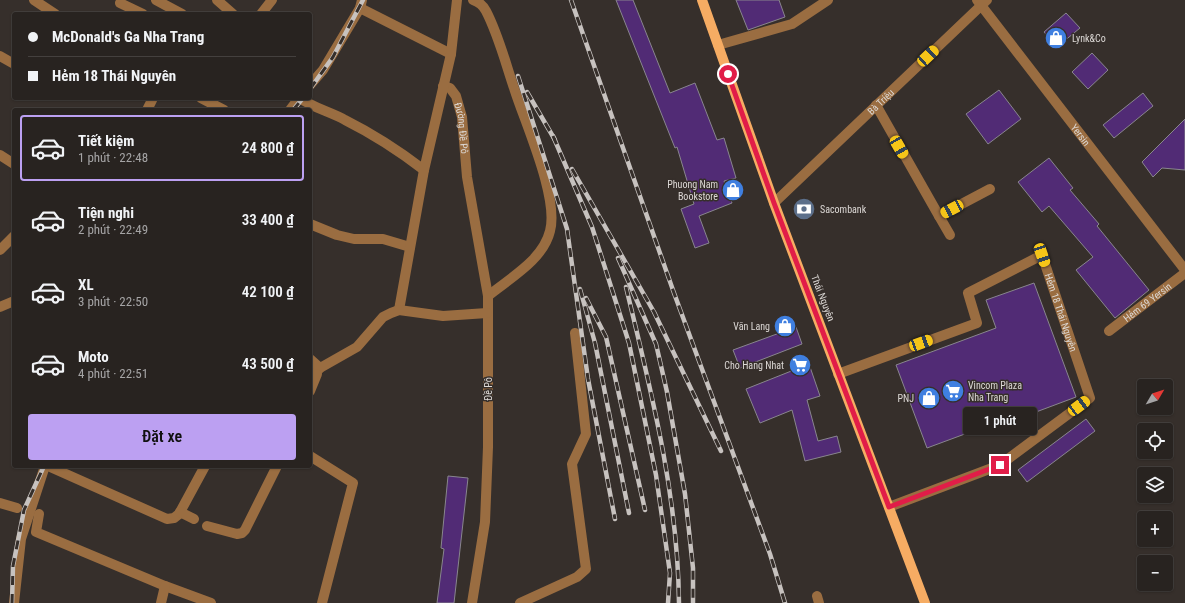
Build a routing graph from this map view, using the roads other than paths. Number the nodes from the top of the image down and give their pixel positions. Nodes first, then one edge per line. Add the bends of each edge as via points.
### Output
1 (34, 0) edge
2 (156, 0) edge
3 (217, 0) edge
4 (272, 0) edge
5 (457, 0) edge
6 (472, 0) edge
7 (702, 0) edge
8 (828, 0) edge
9 (982, 2) edge
10 (120, 3) dead end
11 (361, 4) edge
12 (52, 12) edge
13 (139, 12) edge
14 (178, 12) edge
15 (231, 12) edge
16 (263, 12) edge
17 (718, 45) junction
18 (451, 54) junction
19 (0, 56) edge
20 (12, 63) edge
21 (312, 83) edge
22 (444, 86) junction
23 (205, 100) edge
24 (302, 102) edge
25 (876, 105) junction
26 (220, 108) edge
27 (293, 108) edge
28 (0, 155) edge
29 (12, 163) edge
30 (424, 170) junction
31 (467, 177) joint
32 (990, 188) dead end
33 (774, 203) junction
34 (939, 216) junction
35 (312, 225) edge
36 (950, 235) dead end
37 (12, 238) edge
38 (410, 247) junction
39 (0, 250) edge
40 (1185, 270) edge
41 (488, 296) junction
42 (12, 302) edge
43 (0, 307) edge
44 (399, 310) junction
45 (487, 313) junction
46 (1109, 331) dead end
47 (575, 333) dead end
48 (315, 369) edge
49 (838, 374) junction
50 (312, 382) edge
51 (312, 457) edge
52 (46, 468) edge
53 (52, 468) edge
54 (204, 468) edge
55 (276, 468) edge
56 (0, 503) edge
57 (889, 507) junction
58 (17, 508) dead end
59 (180, 512) junction
60 (39, 514) dead end
61 (194, 519) dead end
62 (207, 526) dead end
63 (165, 586) junction
64 (14, 603) edge
65 (161, 603) edge
66 (211, 603) edge
67 (322, 603) edge
68 (472, 603) edge
69 (520, 603) edge
70 (925, 603) edge

1 - 12 street
2 - 14 street
3 - 15 street
4 - 16 street
5 - 18 street
6 - 41 street via 479,2 486,10 498,41 541,167 551,212 546,244 537,256
7 - 17 main road, Thái Nguyên
8 - 17 street via 792,24
9 - 25 street, Bà Triệu
9 - 40 street, Yersin
10 - 13 street
11 - 18 street
11 - 21 street via 323,70
17 - 33 main road, Thái Nguyên
18 - 22 street
19 - 20 street
22 - 30 street
22 - 31 street, Đường Đề Pô via 450,88 456,96 460,108
23 - 26 street
24 - 27 street
24 - 30 street via 376,135
25 - 33 street, Bà Triệu
25 - 34 street
28 - 29 street
30 - 38 street
31 - 41 street, Đề Pô
32 - 34 street
33 - 49 main road, Thái Nguyên
34 - 36 street
35 - 38 street via 354,239 383,239
37 - 39 street
38 - 44 street
40 - 46 street, Hẻm 69 Yersin
41 - 45 street, Đề Pô
42 - 43 street
44 - 45 street via 443,316
44 - 48 street via 383,317 357,347
45 - 68 street, Đề Pô via 488,447 485,522
47 - 69 street via 586,434 572,464 586,569 577,577
48 - 50 street
49 - 57 main road, Thái Nguyên
49 - 57 street, Hẻm 18 Thái Nguyên via 977,323 968,293 1042,255 1090,398 1000,465
51 - 67 street via 354,482
52 - 64 street via 21,539
53 - 59 street via 168,519 174,518
54 - 59 street
55 - 62 street via 242,533
56 - 58 street
57 - 70 main road, Thái Nguyên
59 - 61 street
60 - 63 street via 36,532
63 - 65 street
63 - 66 street

